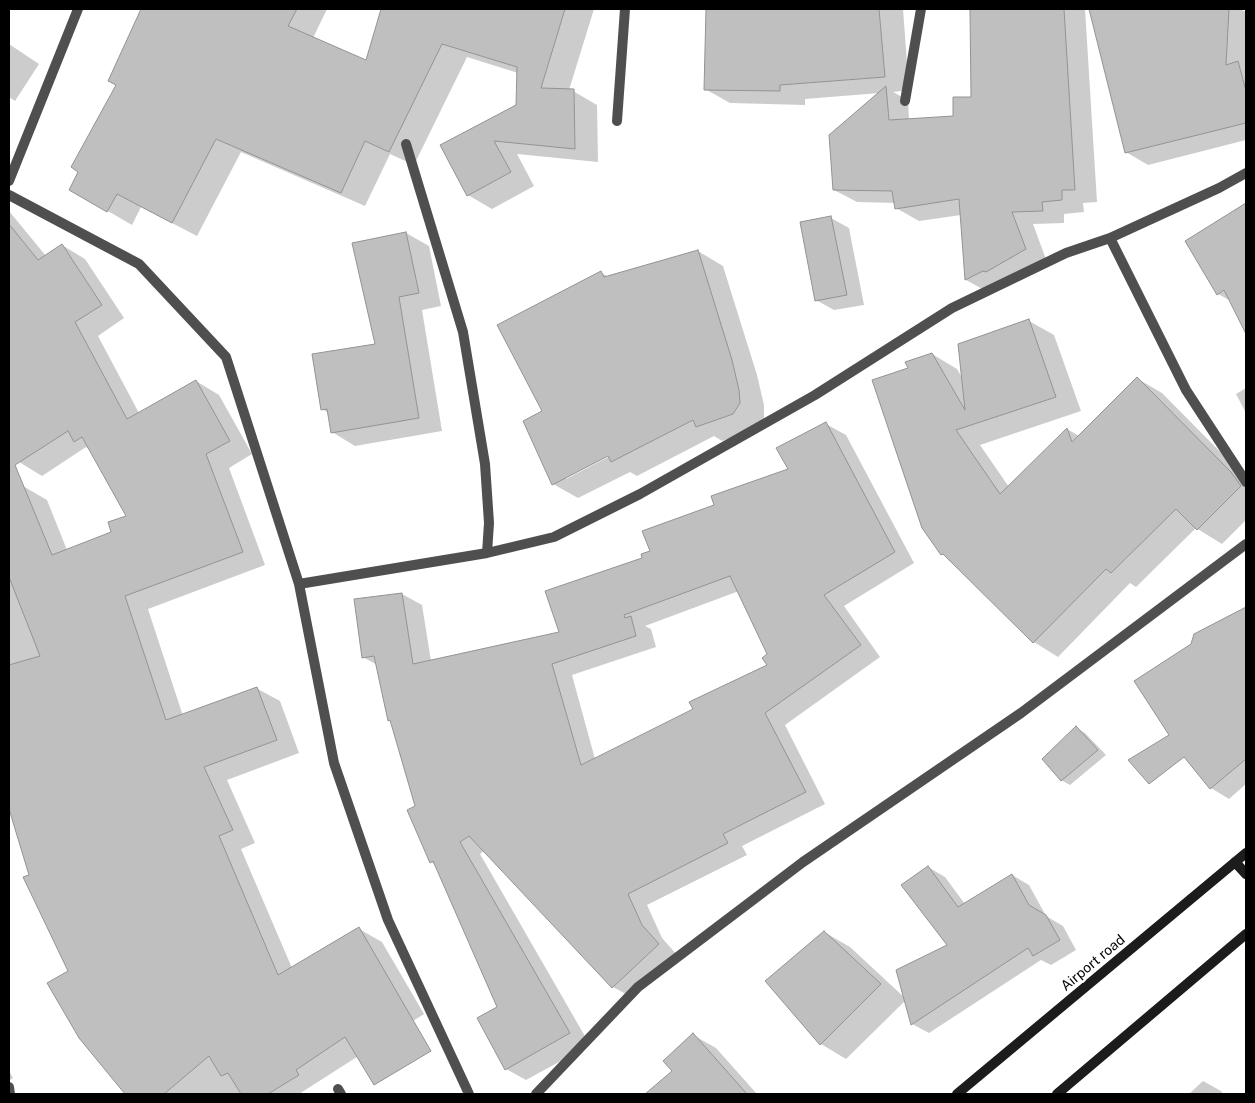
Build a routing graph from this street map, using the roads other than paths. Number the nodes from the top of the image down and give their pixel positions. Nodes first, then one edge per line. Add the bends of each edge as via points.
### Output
1 (78, 9) edge
2 (625, 9) edge
3 (922, 9) edge
4 (905, 101) dead end
5 (617, 121) dead end
6 (406, 144) dead end
7 (1246, 173) edge
8 (9, 181) edge
9 (9, 195) edge
10 (1110, 238) junction
11 (1246, 482) edge
12 (1246, 544) edge
13 (487, 554) junction
14 (299, 584) junction
15 (1246, 853) edge
16 (1235, 862) junction
17 (1246, 874) edge
18 (1246, 934) edge
19 (9, 1087) edge
20 (10, 1094) edge
21 (469, 1094) edge
22 (536, 1094) edge
23 (957, 1094) edge
24 (1057, 1094) edge

1 - 8 street
2 - 5 street
3 - 4 street
6 - 13 street via 463,332 485,464 490,523
7 - 10 street
9 - 14 street via 139,264 226,357
10 - 11 street via 1186,390
10 - 13 street via 1066,253 952,308 815,395 640,494 554,537
12 - 22 street via 1021,713 804,862 638,987
13 - 14 street
14 - 21 street via 334,763 388,920
15 - 16 main road, Airport road
16 - 17 main road
16 - 23 main road, Airport road
18 - 24 main road
19 - 20 street

